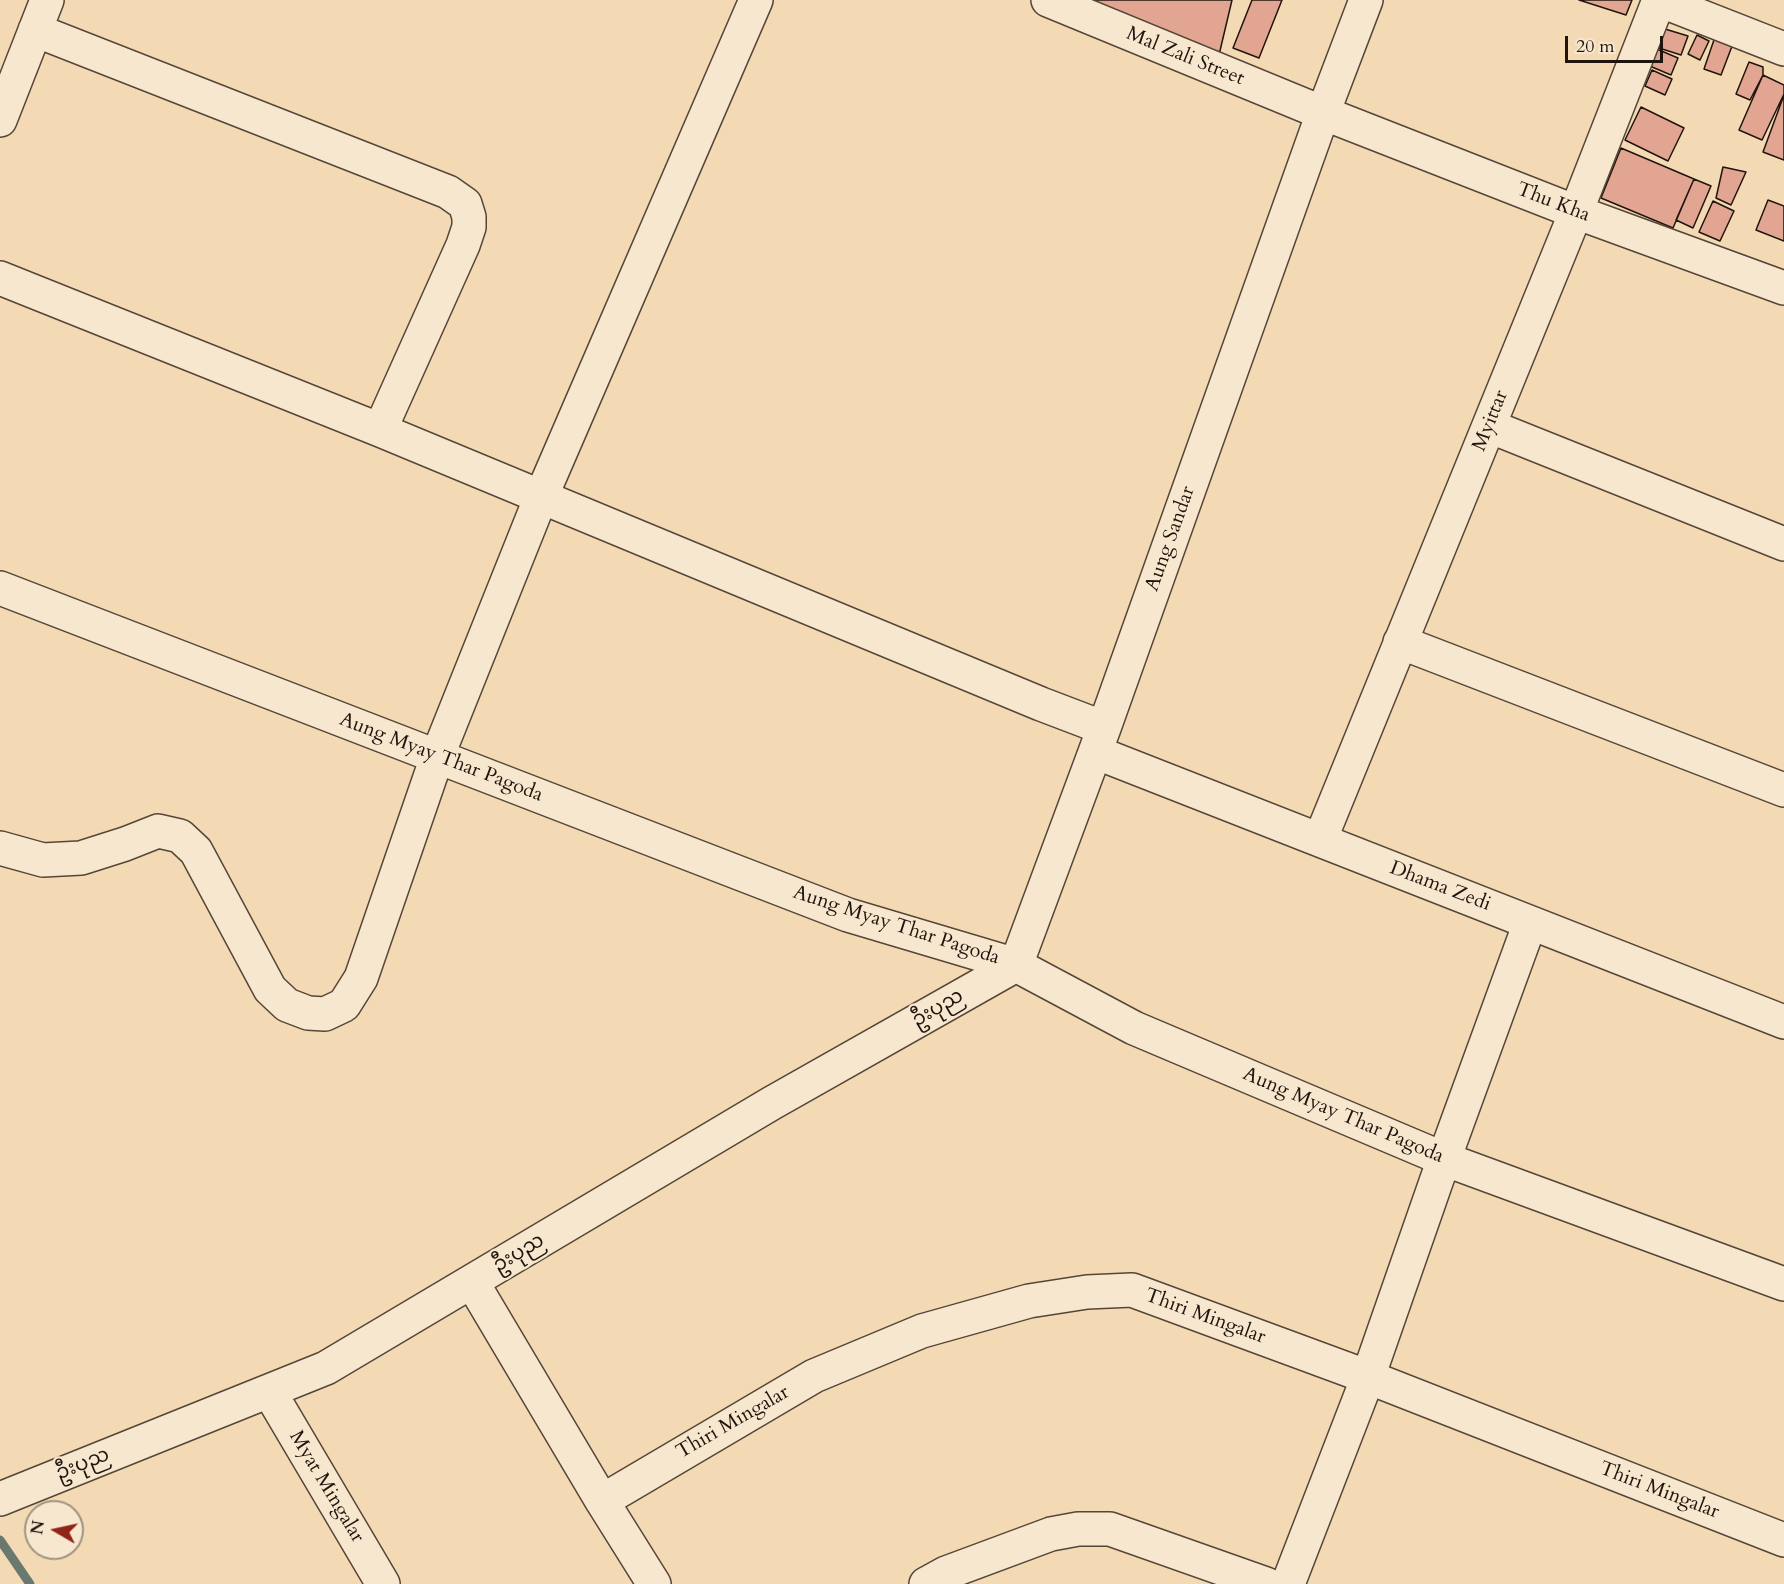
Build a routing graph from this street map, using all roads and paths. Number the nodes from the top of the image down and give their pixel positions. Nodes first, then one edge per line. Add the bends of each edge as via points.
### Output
1 (756, 0) edge
2 (1048, 0) edge
3 (1366, 0) edge
4 (1659, 0) edge
5 (41, 15) edge
6 (1784, 49) edge
7 (1323, 113) junction
8 (0, 120) edge
9 (1576, 212) junction
10 (0, 278) edge
11 (1784, 288) edge
12 (1488, 426) junction
13 (380, 430) junction
14 (541, 497) junction
15 (1784, 544) edge
16 (0, 588) edge
17 (1400, 642) junction
18 (1100, 740) junction
19 (437, 757) junction
20 (1784, 790) edge
21 (1320, 840) junction
22 (0, 848) edge
23 (1530, 923) junction
24 (1016, 964) junction
25 (1784, 1022) edge
26 (1444, 1159) junction
27 (472, 1282) junction
28 (1784, 1284) edge
29 (1368, 1377) junction
30 (269, 1391) junction
31 (0, 1499) edge
32 (602, 1501) junction
33 (1784, 1540) edge
34 (383, 1584) edge
35 (654, 1584) edge
36 (926, 1584) edge
37 (1266, 1584) edge
38 (1288, 1584) edge

1 - 14 street
2 - 7 street, Mal Zali Street
3 - 7 street, Aung Sandar
4 - 6 street
4 - 9 street, Myittar
5 - 8 street
5 - 13 street via 448,192 465,204 469,227 463,245
7 - 9 street, Thu Kha
7 - 18 street, Aung Sandar
9 - 11 street, Thu Kha
9 - 12 street, Myittar
10 - 13 street, Dhama Zedi
12 - 15 street
12 - 17 street, Myittar
13 - 14 street, Dhama Zedi
14 - 18 street, Dhama Zedi via 1019,695
14 - 19 street
16 - 19 street, Aung Myay Thar Pagoda
17 - 20 street
17 - 21 street, Myittar
18 - 21 street, Dhama Zedi
18 - 24 street, Aung Sandar
19 - 22 street via 361,978 344,1005 325,1014 287,1005 270,989 196,851 180,836 158,831 81,858 43,860
19 - 24 street, Aung Myay Thar Pagoda via 848,915
21 - 23 street, Dhama Zedi
23 - 25 street, Dhama Zedi
23 - 26 street
24 - 26 street, Aung Myay Thar Pagoda via 1134,1028
24 - 27 street, ဦးပုည via 762,1109
26 - 28 street, Aung Myay Thar Pagoda
26 - 29 street
27 - 30 street, ဦးပုည via 326,1368
27 - 32 street
29 - 32 street, Thiri Mingalar via 1132,1290 1029,1300 922,1331 814,1376
29 - 33 street, Thiri Mingalar
29 - 38 street
30 - 31 street, ဦးပုည
30 - 34 street, Myat Mingalar
32 - 35 street
36 - 37 street via 1051,1534 1110,1529

